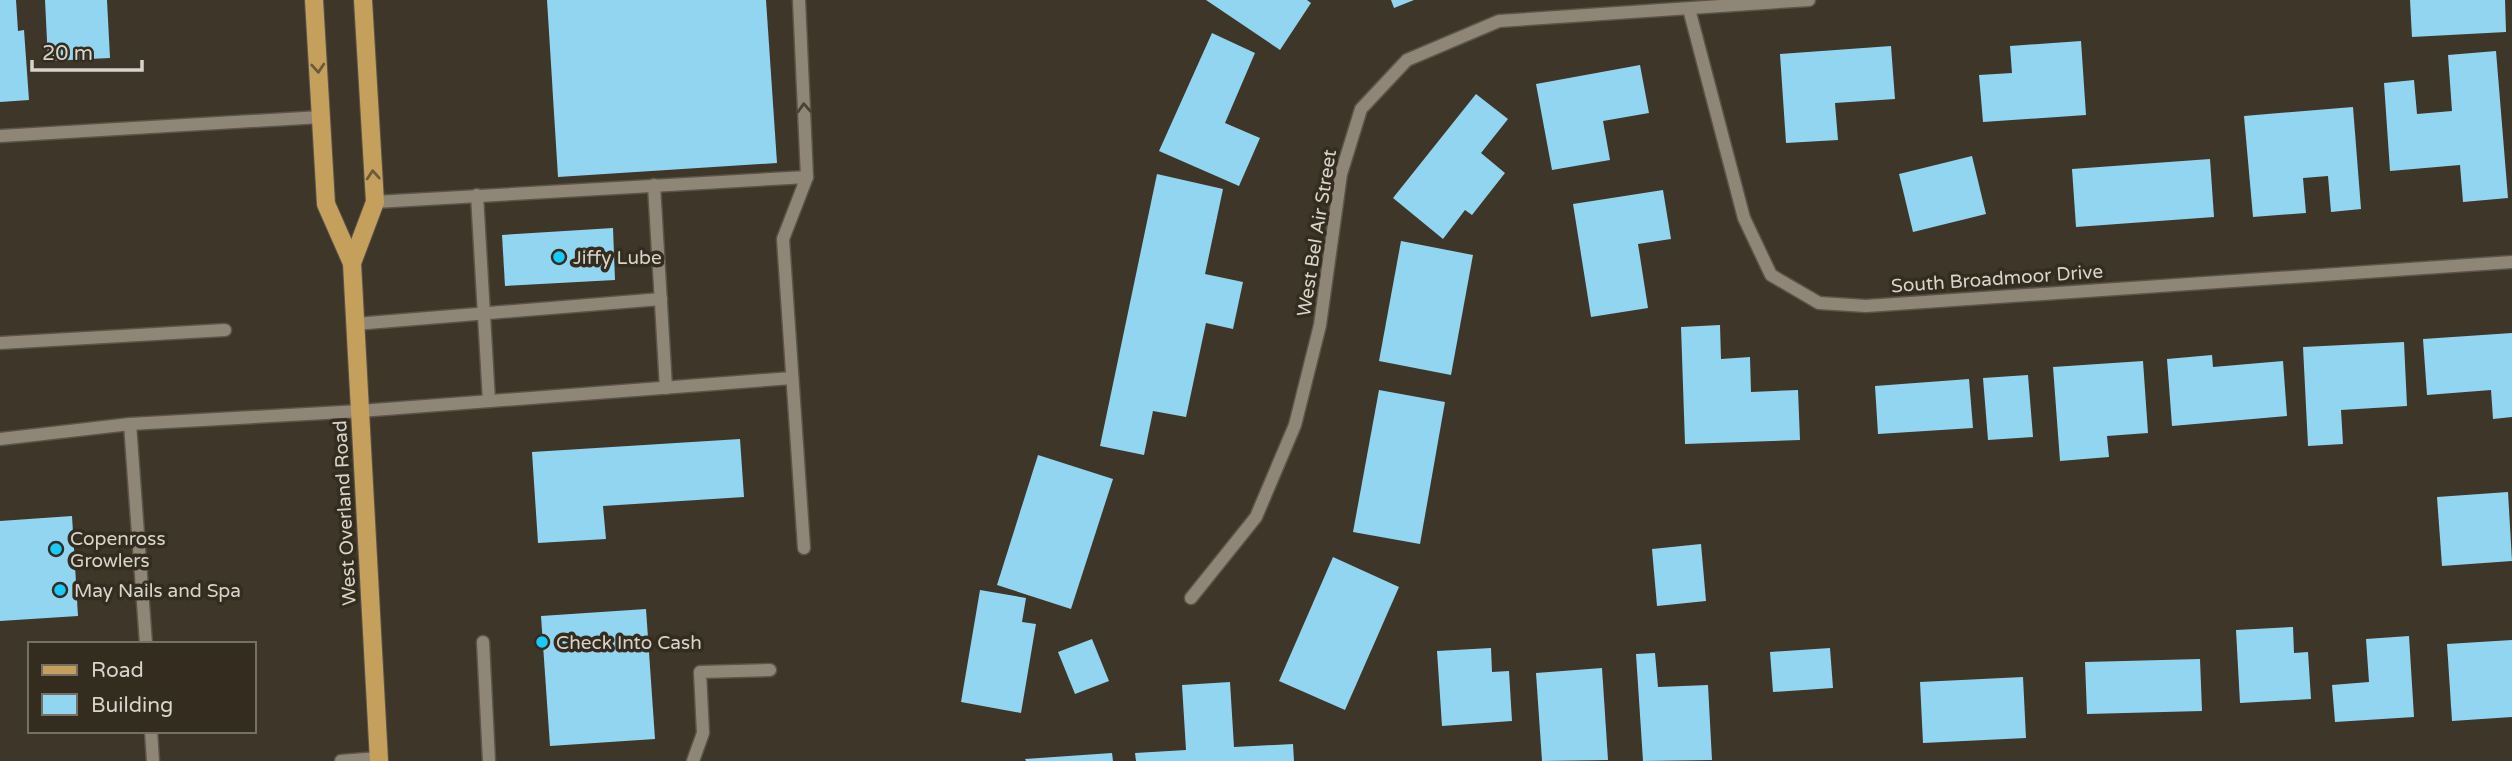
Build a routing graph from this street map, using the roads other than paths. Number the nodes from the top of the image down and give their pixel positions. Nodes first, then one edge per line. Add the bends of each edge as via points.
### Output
1 (314, 0) edge
2 (363, 0) edge
3 (799, 0) edge
4 (1809, 0) edge
5 (1689, 9) junction
6 (321, 117) junction
7 (0, 136) edge
8 (807, 177) junction
9 (654, 185) junction
10 (477, 195) junction
11 (375, 202) junction
12 (2512, 262) edge
13 (352, 263) junction
14 (661, 299) junction
15 (484, 314) junction
16 (355, 324) junction
17 (225, 330) dead end
18 (0, 343) edge
19 (792, 378) junction
20 (666, 388) junction
21 (489, 401) junction
22 (360, 411) junction
23 (130, 424) junction
24 (0, 439) edge
25 (804, 548) dead end
26 (1191, 598) dead end
27 (146, 642) edge
28 (483, 642) dead end
29 (770, 670) dead end
30 (151, 733) edge
31 (379, 760) edge
32 (153, 761) edge
33 (341, 761) edge
34 (489, 761) edge
35 (693, 761) edge

1 -> 6 main road, West Overland Road
11 -> 2 main road, West Overland Road
8 -> 3 street
4 - 5 street, West Bel Air Street
5 - 12 street, South Broadmoor Drive via 1744,218 1771,275 1819,303 1866,306
5 - 26 street, West Bel Air Street via 1499,21 1407,60 1361,108 1341,174 1320,325 1295,425 1256,517
6 - 7 street
6 - 13 main road, West Overland Road via 326,204
8 - 9 street
8 - 19 street via 783,239
9 - 10 street
9 - 14 street
10 - 11 street
10 - 15 street
11 - 13 main road, West Overland Road
13 - 16 main road, West Overland Road
14 - 15 street
14 - 20 street
15 - 16 street
15 - 21 street
16 - 22 main road, West Overland Road
17 - 18 street
19 - 20 street
19 - 25 street
20 - 21 street
21 - 22 street
22 - 23 street
22 - 31 main road, West Overland Road
23 - 24 street
23 - 27 street
28 - 34 street
29 - 35 street via 700,672 703,733
30 - 32 street
31 - 33 street

